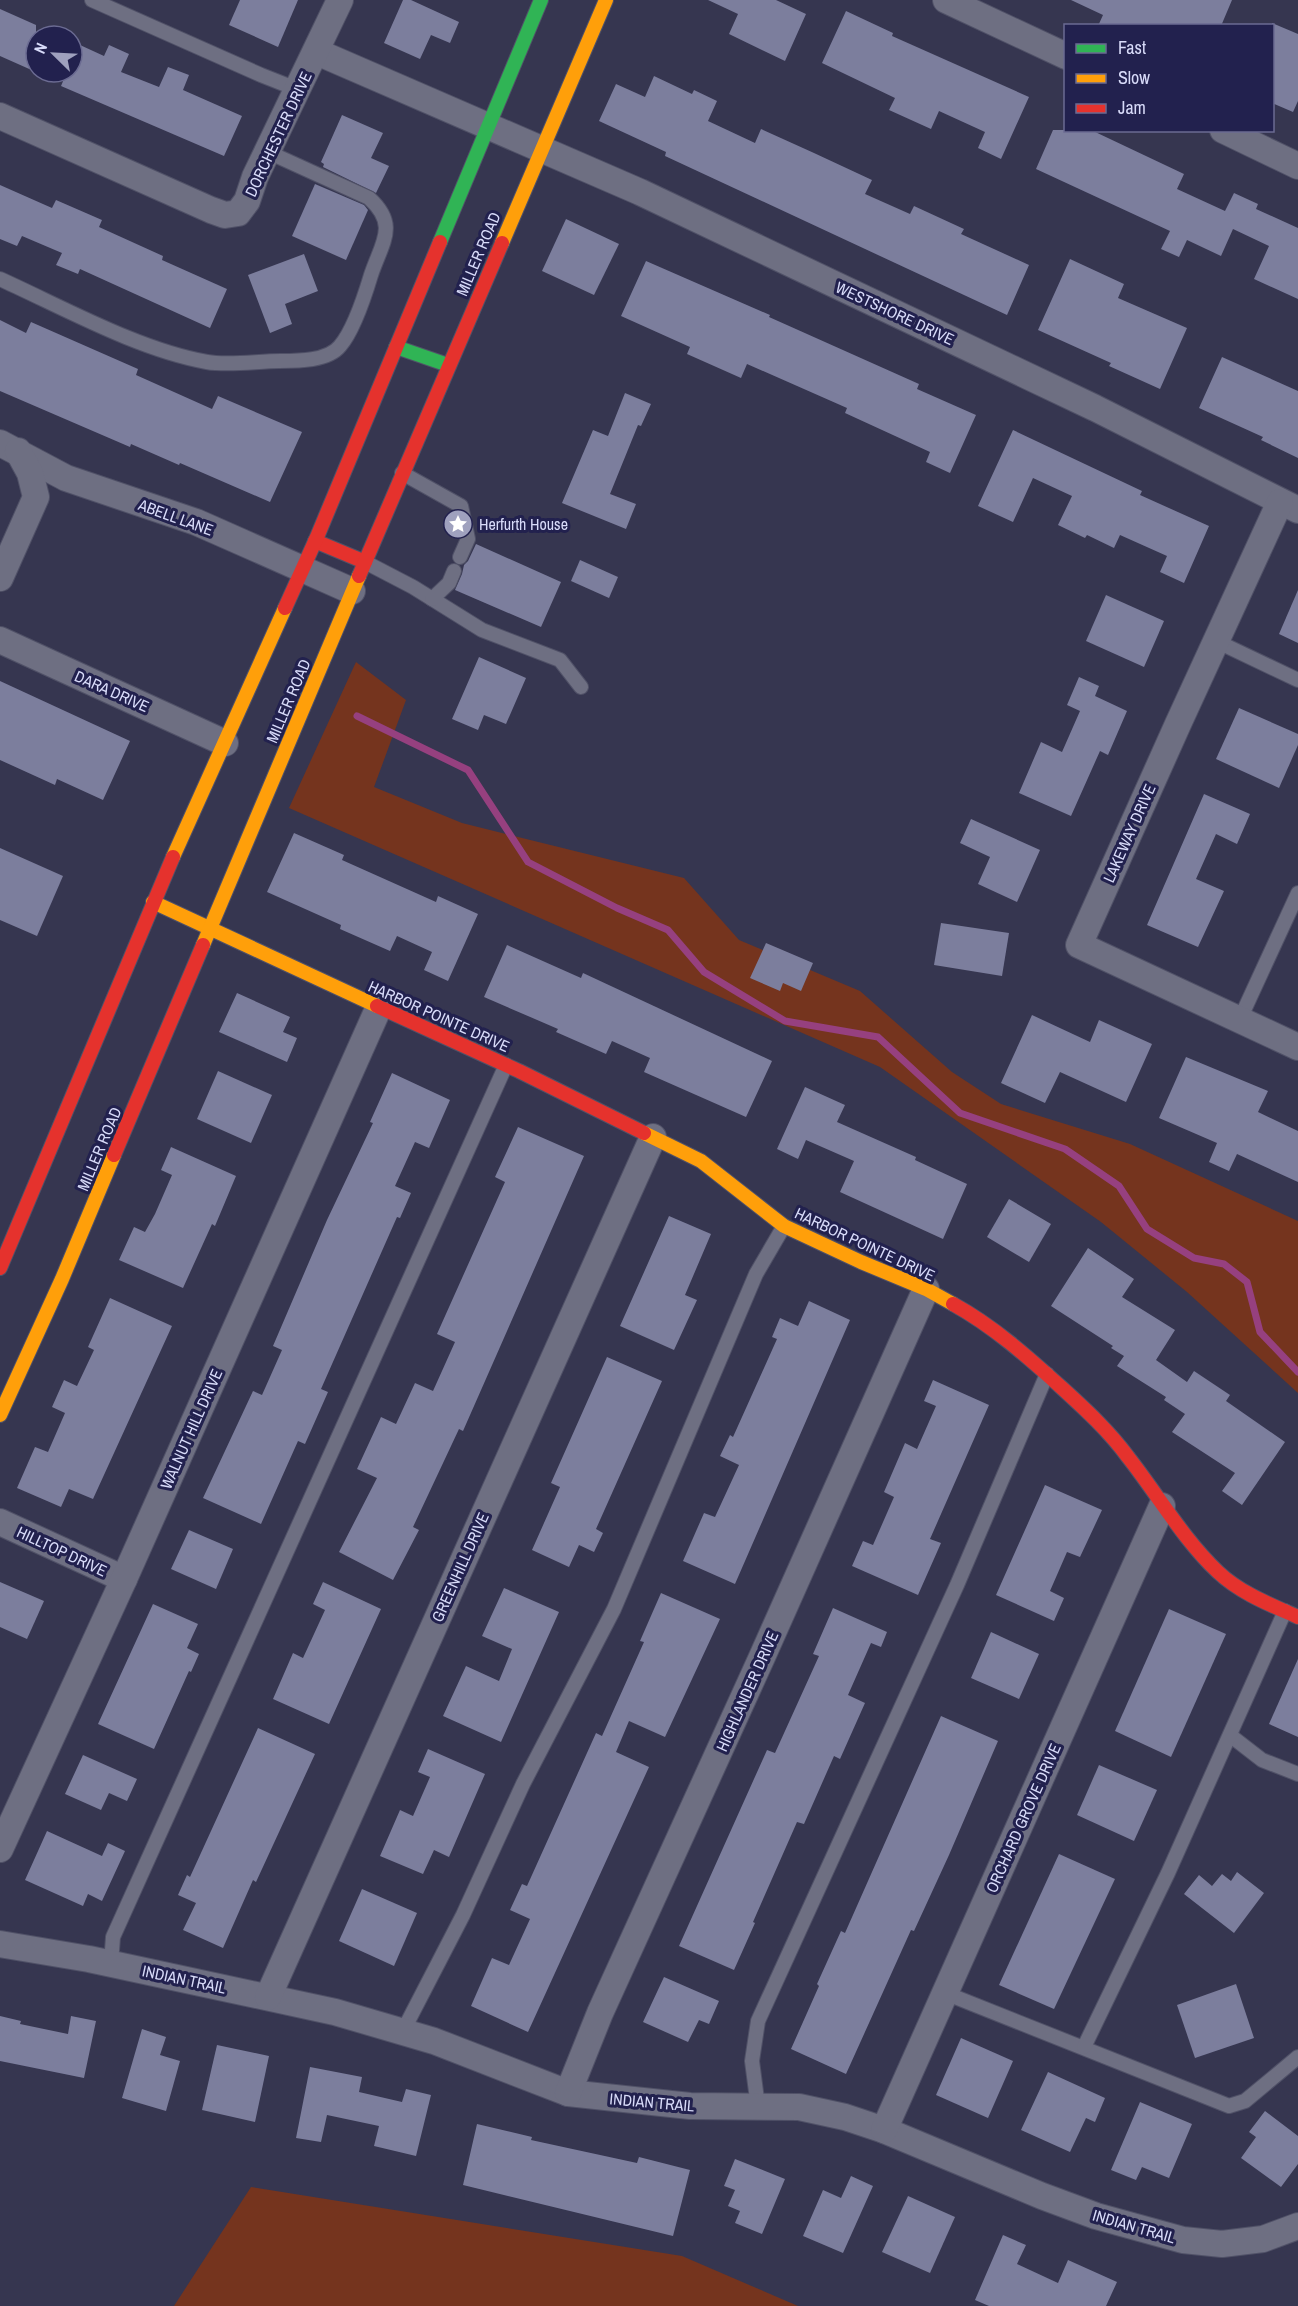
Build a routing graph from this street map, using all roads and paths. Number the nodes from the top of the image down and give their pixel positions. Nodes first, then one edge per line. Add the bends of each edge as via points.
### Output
1 (92, 0) edge
2 (340, 0) edge
3 (541, 0) edge
4 (606, 0) edge
5 (946, 0) edge
6 (317, 52) junction
7 (1064, 56) edge
8 (299, 90) junction
9 (0, 116) edge
10 (488, 125) junction
11 (1226, 132) edge
12 (541, 149) junction
13 (268, 152) junction
14 (1298, 166) edge
15 (0, 279) edge
16 (396, 347) junction
17 (448, 365) junction
18 (9, 447) edge
19 (402, 473) junction
20 (1289, 506) edge
21 (315, 541) junction
22 (460, 557) dead end
23 (365, 562) junction
24 (302, 569) junction
25 (454, 571) dead end
26 (0, 578) edge
27 (352, 591) junction
28 (432, 599) junction
29 (0, 640) edge
30 (1216, 641) junction
31 (1298, 680) edge
32 (581, 687) dead end
33 (225, 742) junction
34 (1298, 893) edge
35 (153, 902) junction
36 (209, 928) junction
37 (379, 1007) junction
38 (1240, 1019) junction
39 (1298, 1047) edge
40 (506, 1065) junction
41 (653, 1137) junction
42 (784, 1226) junction
43 (5, 1243) edge
44 (0, 1268) edge
45 (926, 1289) junction
46 (1047, 1374) junction
47 (0, 1415) edge
48 (1162, 1506) junction
49 (0, 1522) edge
50 (124, 1579) junction
51 (1285, 1611) junction
52 (1298, 1617) edge
53 (1231, 1736) junction
54 (1298, 1774) edge
55 (0, 1850) edge
56 (0, 1944) edge
57 (111, 1964) junction
58 (945, 1993) junction
59 (268, 1997) junction
60 (403, 2031) junction
61 (1084, 2047) junction
62 (1298, 2056) edge
63 (568, 2093) junction
64 (758, 2107) junction
65 (884, 2130) junction
66 (1298, 2226) edge

1 - 8 lane
2 - 6 street
3 - 10 main road
4 - 12 main road, MILLER ROAD
5 - 7 street
6 - 8 street, DORCHESTER DRIVE
6 - 10 street, DORCHESTER DRIVE
8 - 13 street, DORCHESTER DRIVE
9 - 13 street, DORCHESTER DRIVE via 225,215 238,213 247,201
10 - 12 street, WESTSHORE DRIVE
10 - 16 main road
11 - 14 street
12 - 17 main road, MILLER ROAD
12 - 20 street, WESTSHORE DRIVE via 894,312
13 - 15 lane via 369,198 382,209 388,225 360,308 340,348 307,361 210,363 135,340
16 - 17 main road
16 - 21 main road
17 - 19 main road, MILLER ROAD
18 - 24 street, ABELL LANE via 66,478 196,522
18 - 26 street via 30,473 36,497
19 - 22 lane via 461,506 468,538
19 - 23 main road, MILLER ROAD
20 - 30 street, LAKEWAY DRIVE
21 - 23 main road
21 - 24 main road
23 - 27 main road, MILLER ROAD
23 - 28 lane
24 - 27 street, ABELL LANE
24 - 33 main road
25 - 28 lane via 449,583
27 - 36 main road, MILLER ROAD
28 - 32 lane via 482,630 560,660
29 - 33 street, DARA DRIVE
30 - 31 lane
30 - 38 street, LAKEWAY DRIVE via 1079,945
33 - 35 main road
34 - 38 lane
35 - 36 main road, HARBOR POINTE DRIVE
35 - 43 main road
36 - 37 main road, HARBOR POINTE DRIVE
36 - 47 main road, MILLER ROAD via 62,1280
37 - 40 main road, HARBOR POINTE DRIVE
37 - 50 street, WALNUT HILL DRIVE
38 - 39 street, LAKEWAY DRIVE
40 - 41 main road, HARBOR POINTE DRIVE
40 - 57 lane via 113,1938
41 - 42 main road, HARBOR POINTE DRIVE via 701,1161
41 - 59 street, GREENHILL DRIVE
42 - 45 main road, HARBOR POINTE DRIVE
42 - 60 lane via 756,1274 614,1609 523,1784 463,1915
43 - 44 main road
45 - 46 main road, HARBOR POINTE DRIVE via 975,1316
45 - 63 street, HIGHLANDER DRIVE via 604,2002
46 - 48 main road, HARBOR POINTE DRIVE via 1128,1456
46 - 64 lane via 957,1584 758,2021 752,2061
48 - 51 main road, HARBOR POINTE DRIVE via 1219,1574
48 - 58 street, ORCHARD GROVE DRIVE
49 - 50 street, HILLTOP DRIVE
50 - 55 street, WALNUT HILL DRIVE
51 - 52 main road, HARBOR POINTE DRIVE
51 - 53 lane
53 - 54 lane via 1262,1760
53 - 61 lane
56 - 57 street, INDIAN TRAIL
57 - 59 street, INDIAN TRAIL
58 - 61 lane
58 - 65 street, ORCHARD GROVE DRIVE
59 - 60 street, INDIAN TRAIL
60 - 63 street, INDIAN TRAIL
61 - 62 lane via 1229,2106 1245,2101
63 - 64 street, INDIAN TRAIL via 690,2106
64 - 65 street, INDIAN TRAIL via 799,2107 844,2116
65 - 66 street, INDIAN TRAIL via 1085,2212 1183,2240 1222,2244 1263,2240

